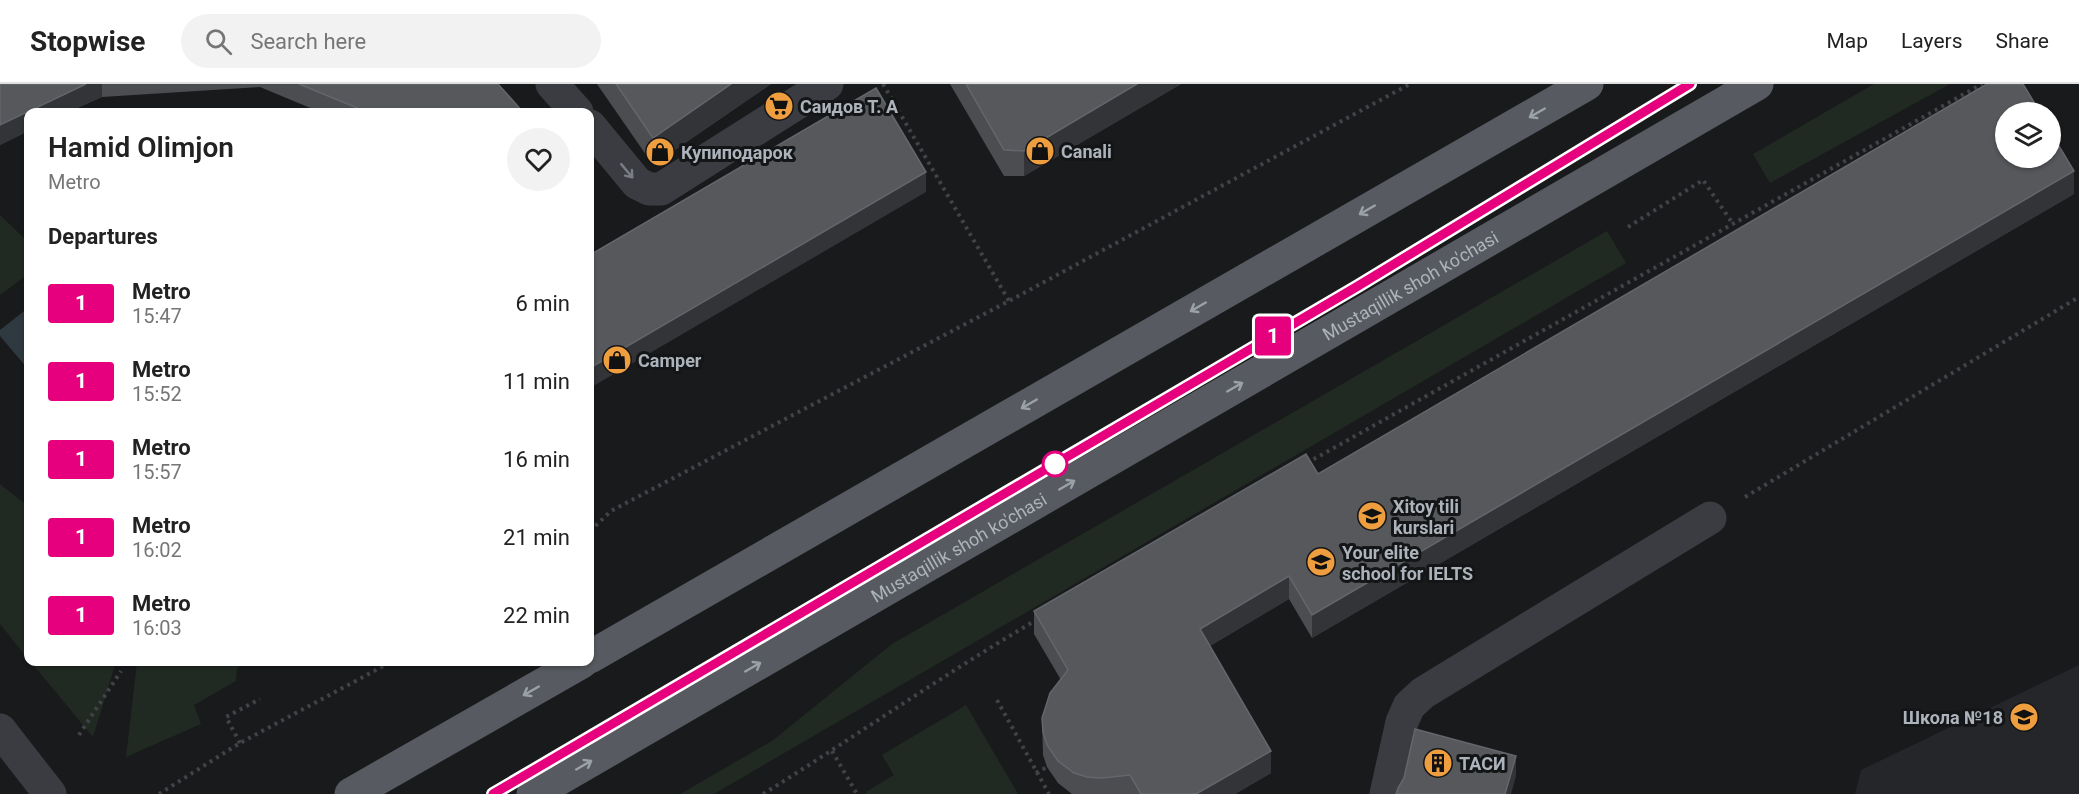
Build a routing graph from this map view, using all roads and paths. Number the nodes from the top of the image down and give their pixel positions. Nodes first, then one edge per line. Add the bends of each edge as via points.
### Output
1 (552, 84) edge
2 (827, 84) edge
3 (883, 84) edge
4 (1410, 84) edge
5 (1587, 84) edge
6 (1757, 84) edge
7 (1982, 84) edge
8 (573, 108) edge
9 (594, 131) edge
10 (1733, 224) junction
11 (1628, 228) dead end
12 (2079, 297) edge
13 (1009, 301) junction
14 (1298, 468) edge
15 (1710, 518) joint
16 (594, 527) edge
17 (1042, 617) edge
18 (594, 655) edge
19 (384, 666) edge
20 (575, 666) edge
21 (121, 671) dead end
22 (260, 699) dead end
23 (997, 700) dead end
24 (0, 730) edge
25 (79, 735) dead end
26 (240, 743) junction
27 (832, 751) junction
28 (1047, 767) edge
29 (1036, 773) junction
30 (51, 794) edge
31 (159, 794) edge
32 (351, 794) edge
33 (533, 794) edge
34 (763, 794) edge
35 (857, 794) edge
36 (1049, 794) edge
37 (1386, 794) edge

1 - 8 street
9 -> 2 street via 637,183 649,189 662,189
3 - 13 path
4 - 13 path
5 -> 18 main road
33 -> 6 main road, Mustaqillik shoh ko'chasi
7 - 10 path
10 - 11 path via 1703,180
10 - 14 path
12 - 15 path
13 - 16 path via 611,511
15 - 37 street via 1423,693 1409,706 1402,722
17 - 27 path via 970,659
19 - 26 path
20 -> 32 main road
21 - 25 path
22 - 26 path via 226,717
23 - 29 path
24 - 30 street
26 - 31 path
27 - 34 path
27 - 35 path
28 - 29 path
29 - 36 path

